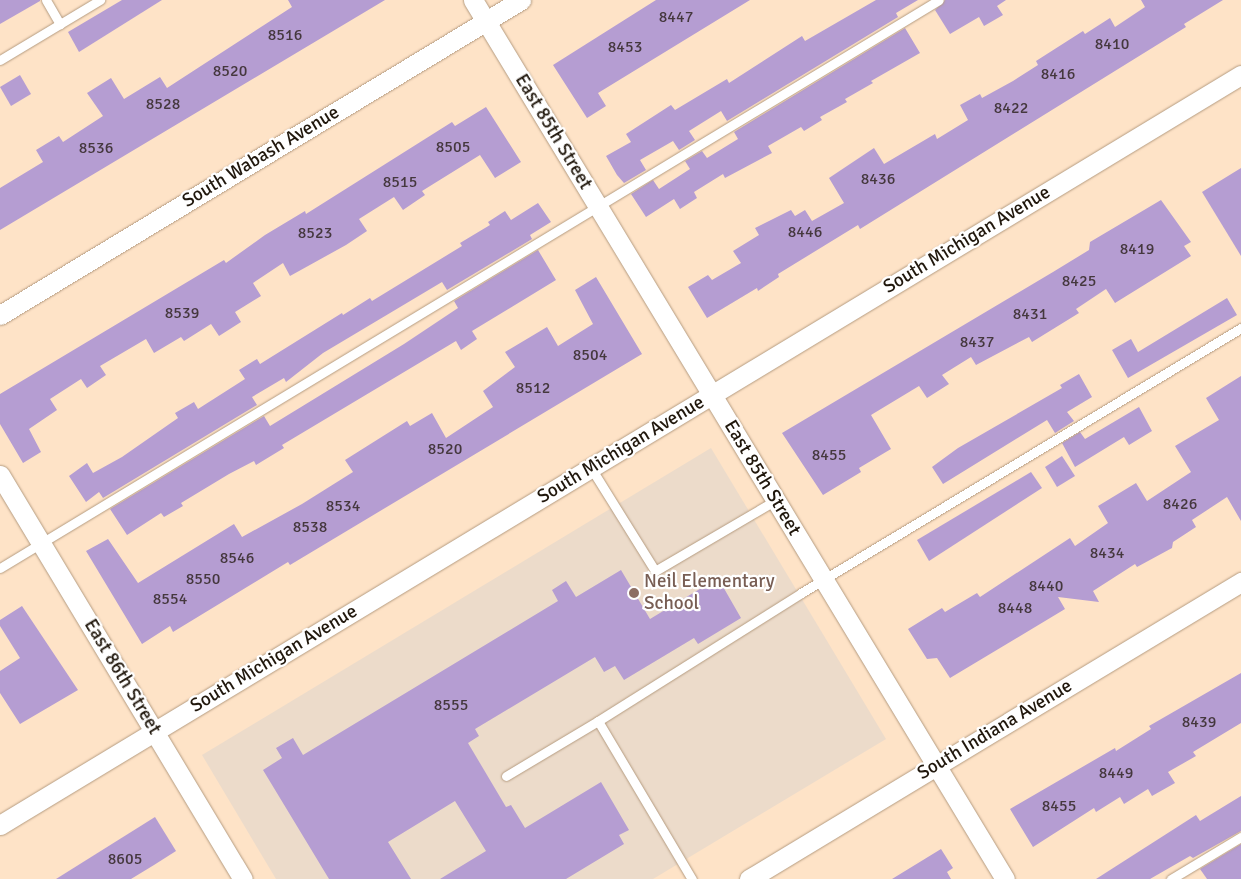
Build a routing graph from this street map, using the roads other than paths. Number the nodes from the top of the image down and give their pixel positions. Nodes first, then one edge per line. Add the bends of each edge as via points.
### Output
1 (46, 0) edge
2 (100, 0) edge
3 (473, 0) edge
4 (521, 0) edge
5 (939, 0) edge
6 (486, 21) junction
7 (60, 24) junction
8 (0, 60) edge
9 (1241, 75) edge
10 (598, 206) junction
11 (0, 315) edge
12 (1241, 328) edge
13 (712, 394) junction
14 (591, 468) junction
15 (0, 475) edge
16 (776, 500) junction
17 (41, 544) junction
18 (0, 568) edge
19 (824, 580) junction
20 (1241, 582) edge
21 (598, 721) junction
22 (155, 731) junction
23 (937, 766) junction
24 (506, 776) dead end
25 (0, 825) edge
26 (1241, 837) edge
27 (244, 879) edge
28 (692, 879) edge
29 (749, 879) edge
30 (1006, 879) edge
31 (1171, 879) edge

1 - 7 lane
2 - 7 lane
3 - 6 street, East 85th Street
4 - 6 street, South Wabash Avenue
5 - 10 lane
6 - 10 street, East 85th Street
6 - 11 street, South Wabash Avenue
7 - 8 lane
9 - 13 street, South Michigan Avenue
10 - 13 street, East 85th Street
10 - 17 lane
12 - 19 lane
13 - 14 street, South Michigan Avenue
13 - 16 street, East 85th Street
14 - 16 lane via 655,571
14 - 22 street, South Michigan Avenue
15 - 17 street, East 86th Street
16 - 19 street, East 85th Street
17 - 18 lane
17 - 22 street, East 86th Street
19 - 21 lane
19 - 23 street, East 85th Street
20 - 23 street, South Indiana Avenue
21 - 24 lane
21 - 28 lane
22 - 25 street, South Michigan Avenue
22 - 27 street, East 86th Street
23 - 29 street, South Indiana Avenue
23 - 30 street, East 85th Street
26 - 31 lane

